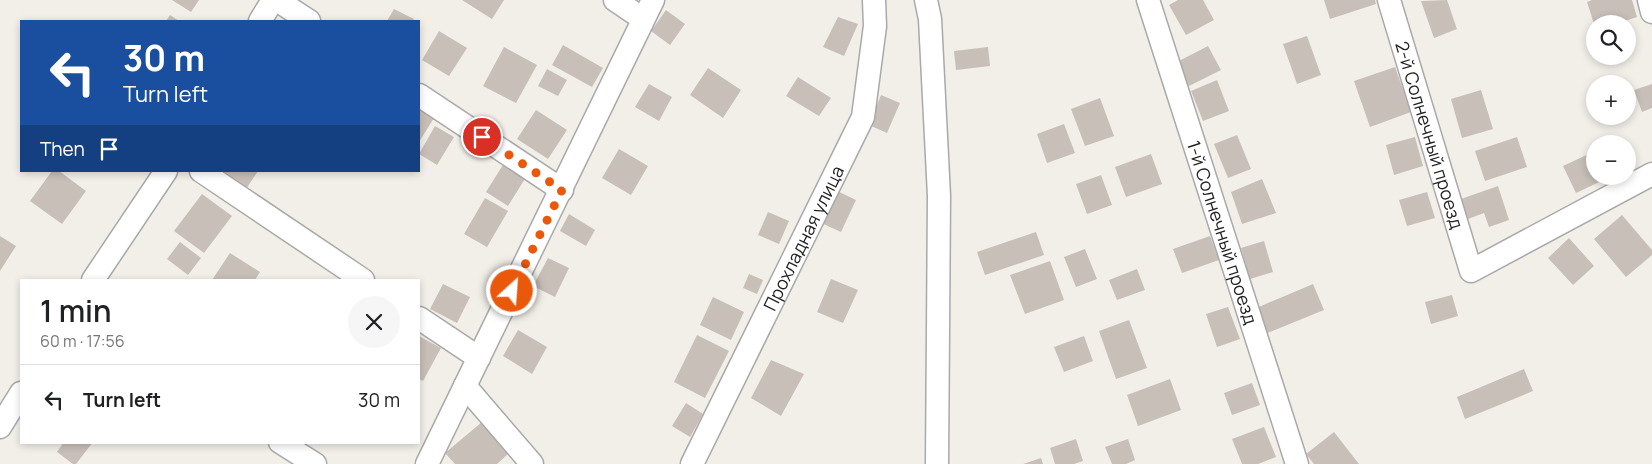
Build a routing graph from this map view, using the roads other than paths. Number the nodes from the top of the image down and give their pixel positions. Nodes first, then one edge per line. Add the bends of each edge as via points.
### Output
1 (273, 0) edge
2 (277, 0) edge
3 (615, 0) edge
4 (874, 0) edge
5 (926, 0) edge
6 (1148, 0) edge
7 (1389, 0) edge
8 (1649, 0) edge
9 (648, 10) edge
10 (1652, 12) edge
11 (261, 20) edge
12 (307, 20) edge
13 (420, 96) edge
14 (165, 172) edge
15 (202, 172) edge
16 (1652, 174) edge
17 (562, 190) junction
18 (94, 279) edge
19 (362, 279) edge
20 (420, 319) edge
21 (479, 358) junction
22 (466, 386) junction
23 (20, 395) edge
24 (0, 427) edge
25 (283, 444) edge
26 (315, 464) edge
27 (427, 464) edge
28 (532, 464) edge
29 (692, 464) edge
30 (938, 464) edge
31 (1297, 464) edge

1 - 11 street
2 - 12 street
3 - 9 street
4 - 29 street, Прохладная улица via 876,26 863,116
5 - 30 street via 930,19 939,196
6 - 31 street, 1-й Солнечный проезд
7 - 16 street, 2-й Солнечный проезд via 1471,270
8 - 10 street
9 - 17 street
13 - 17 street
14 - 18 street
15 - 19 street
17 - 21 street
20 - 21 street
21 - 22 street
22 - 27 street
22 - 28 street
23 - 24 street
25 - 26 street

